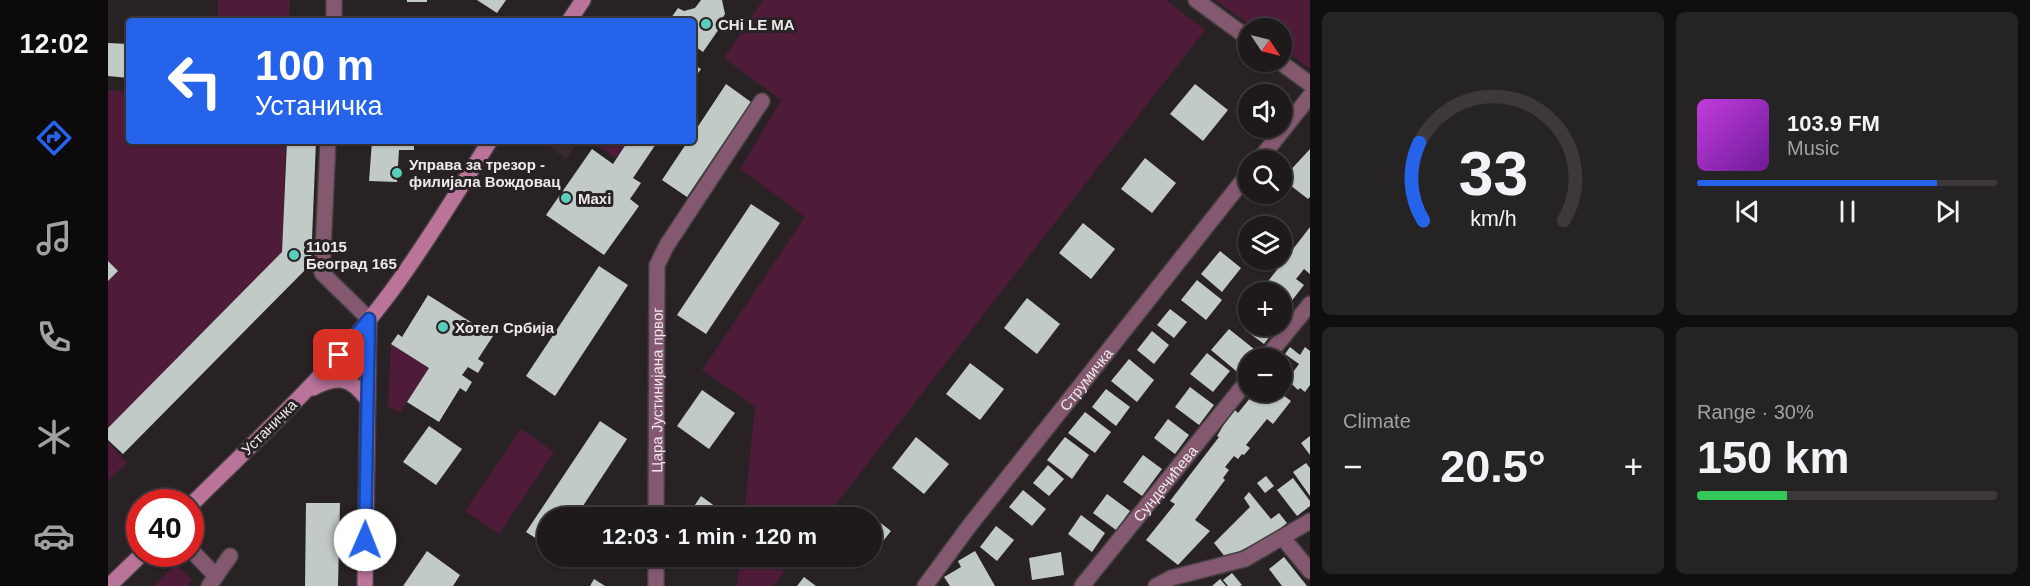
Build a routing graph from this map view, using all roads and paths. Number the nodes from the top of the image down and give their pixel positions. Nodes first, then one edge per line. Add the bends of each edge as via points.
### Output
1 (334, 0) edge
2 (583, 0) edge
3 (1196, 0) edge
4 (334, 18) edge
5 (571, 18) edge
6 (1238, 31) edge
7 (1292, 71) edge
8 (1310, 84) edge
9 (1310, 96) edge
10 (762, 101) dead end
11 (328, 144) edge
12 (488, 144) edge
13 (1267, 150) edge
14 (1238, 187) edge
15 (1310, 304) edge
16 (369, 319) junction
17 (1274, 348) edge
18 (1238, 392) edge
19 (302, 393) junction
20 (367, 399) junction
21 (204, 492) edge
22 (656, 507) edge
23 (1310, 521) edge
24 (1283, 538) junction
25 (230, 556) dead end
26 (129, 567) edge
27 (203, 567) edge
28 (656, 567) edge
29 (1310, 571) edge
30 (213, 581) edge
31 (1162, 585) edge
32 (110, 586) edge
33 (365, 586) edge
34 (656, 586) edge
35 (925, 586) edge
36 (1082, 586) edge

1 - 4 street
2 - 5 main road
3 - 6 street
7 - 8 street
9 - 13 street
10 - 22 street, Цара Јустинијана првог via 657,265
11 - 16 street via 322,273
12 - 16 main road, Устаничка via 412,262
14 - 35 street, Струмичка
15 - 17 street
16 - 19 main road, Устаничка
16 - 20 main road
18 - 36 street, Сундечићева
19 - 20 main road via 335,379 352,383
19 - 21 main road, Устаничка
20 - 33 main road
23 - 24 street
24 - 29 street
24 - 31 street via 1245,559
25 - 30 street
26 - 32 main road
27 - 30 street
28 - 34 street

